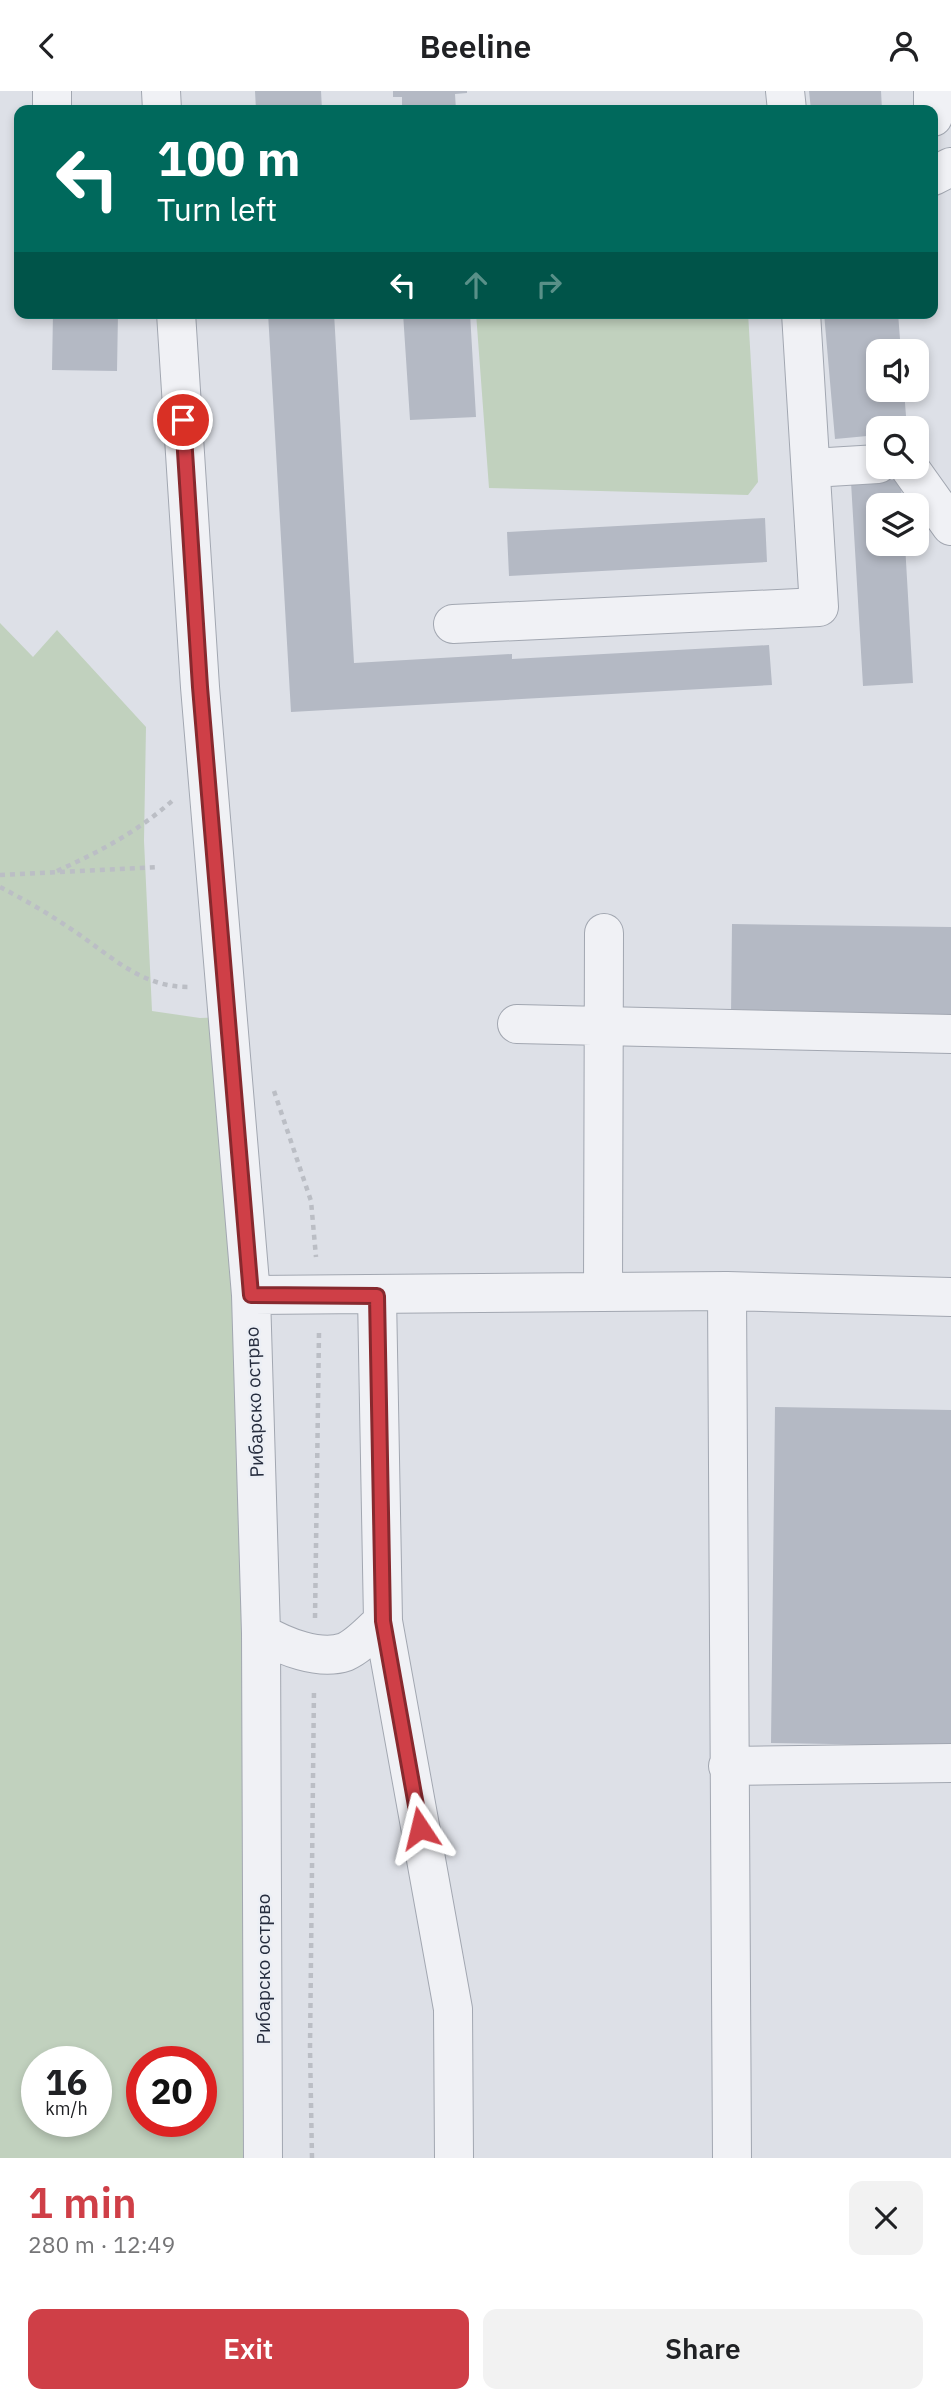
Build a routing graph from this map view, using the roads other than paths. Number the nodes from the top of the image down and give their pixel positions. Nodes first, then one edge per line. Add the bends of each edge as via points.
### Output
1 (176, 319) edge
2 (801, 319) edge
3 (866, 465) edge
4 (812, 468) junction
5 (918, 479) edge
6 (951, 526) edge
7 (453, 624) dead end
8 (604, 933) dead end
9 (517, 1024) dead end
10 (602, 1027) junction
11 (951, 1034) edge
12 (727, 1291) junction
13 (603, 1292) junction
14 (251, 1295) junction
15 (377, 1296) junction
16 (951, 1297) edge
17 (383, 1621) junction
18 (261, 1633) junction
19 (951, 1763) edge
20 (728, 1766) junction
21 (263, 2158) edge
22 (454, 2158) edge
23 (732, 2158) edge

1 - 14 street, Рибарско острво via 206,755
2 - 4 street
3 - 4 street
4 - 7 street via 819,607
5 - 6 street
8 - 10 street
9 - 10 street
10 - 11 street
10 - 13 street
12 - 13 street
12 - 16 street
12 - 20 street
13 - 15 street
14 - 15 street
14 - 18 street, Рибарско острво
15 - 17 street
17 - 18 street via 344,1652 315,1653 285,1646
17 - 22 street via 453,2010
18 - 21 street, Рибарско острво
19 - 20 street
20 - 23 street

